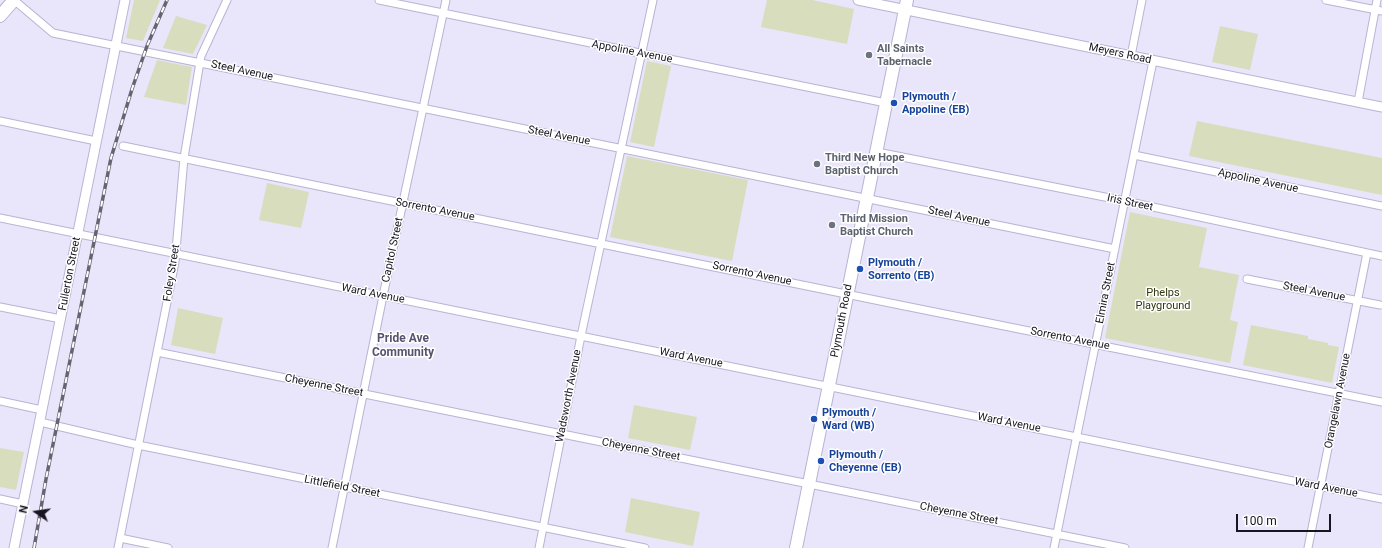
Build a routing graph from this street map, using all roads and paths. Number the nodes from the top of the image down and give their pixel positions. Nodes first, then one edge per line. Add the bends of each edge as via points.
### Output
1 (14, 0) edge
2 (125, 0) edge
3 (228, 0) edge
4 (379, 0) edge
5 (446, 0) edge
6 (653, 0) edge
7 (858, 0) edge
8 (1142, 0) edge
9 (1326, 0) edge
10 (1378, 0) edge
11 (906, 5) edge
12 (1379, 11) edge
13 (443, 14) junction
14 (0, 16) edge
15 (116, 45) junction
16 (641, 54) junction
17 (1131, 56) junction
18 (1153, 61) junction
19 (200, 62) junction
20 (1358, 102) junction
21 (886, 103) junction
22 (1382, 107) edge
23 (423, 108) junction
24 (0, 121) edge
25 (96, 141) junction
26 (123, 146) dead end
27 (621, 149) junction
28 (877, 152) junction
29 (1134, 155) junction
30 (184, 158) junction
31 (867, 198) junction
32 (1125, 202) junction
33 (402, 203) junction
34 (1382, 206) edge
35 (0, 218) edge
36 (78, 234) junction
37 (601, 244) junction
38 (1115, 249) junction
39 (1367, 253) junction
40 (176, 254) junction
41 (1382, 256) edge
42 (1247, 279) dead end
43 (848, 294) junction
44 (383, 296) junction
45 (1358, 301) junction
46 (1380, 306) dead end
47 (0, 307) edge
48 (61, 319) junction
49 (581, 336) junction
50 (1096, 344) junction
51 (157, 352) junction
52 (829, 387) junction
53 (1340, 393) junction
54 (363, 394) junction
55 (0, 401) edge
56 (1382, 402) edge
57 (42, 410) junction
58 (40, 422) junction
59 (562, 434) junction
60 (1077, 437) junction
61 (138, 445) junction
62 (809, 484) junction
63 (344, 487) junction
64 (1321, 487) junction
65 (0, 499) edge
66 (1382, 499) edge
67 (24, 504) junction
68 (543, 527) junction
69 (1057, 534) junction
70 (120, 538) junction
71 (14, 548) edge
72 (118, 548) edge
73 (168, 548) edge
74 (332, 548) edge
75 (539, 548) edge
76 (645, 548) edge
77 (796, 548) edge
78 (1054, 548) edge
79 (1125, 548) edge
80 (1308, 548) edge

1 - 14 main road
1 - 15 street, Steel Avenue via 51,32
2 - 15 street, Fullerton Street
3 - 19 street, Foley Street
4 - 13 street, Appoline Avenue
5 - 13 street, Capitol Street
6 - 16 street
7 - 11 street, Meyers Road
8 - 17 street
9 - 12 street
10 - 12 street
11 - 17 street, Meyers Road
11 - 21 main road, Plymouth Road
12 - 20 street
13 - 16 street, Appoline Avenue
13 - 23 street, Capitol Street
15 - 19 street, Steel Avenue
15 - 25 street, Fullerton Street
16 - 21 street, Appoline Avenue
16 - 27 street
17 - 18 street, Meyers Road
18 - 20 street, Meyers Road
18 - 29 street, Elmira Street
19 - 23 street, Steel Avenue
19 - 30 street, Foley Street
20 - 22 street, Meyers Road
21 - 28 main road, Plymouth Road
23 - 27 street, Steel Avenue
23 - 33 street, Capitol Street
24 - 25 street
25 - 36 street, Fullerton Street
26 - 30 street, Sorrento Avenue
27 - 31 street, Steel Avenue
27 - 37 street, Wadsworth Avenue
28 - 31 main road, Plymouth Road
28 - 32 street, Iris Street
29 - 32 street, Elmira Street
29 - 34 street, Appoline Avenue
30 - 33 street, Sorrento Avenue
30 - 40 street, Foley Street
31 - 38 street, Steel Avenue
31 - 43 main road, Plymouth Road
32 - 38 street, Elmira Street
32 - 39 street, Iris Street
33 - 37 street, Sorrento Avenue
33 - 44 street, Capitol Street
35 - 36 street, Ward Avenue
36 - 40 street, Ward Avenue
36 - 48 street, Fullerton Street
37 - 43 street, Sorrento Avenue
37 - 49 street, Wadsworth Avenue
38 - 50 street, Elmira Street
39 - 41 street, Iris Street
39 - 45 street, Orangelawn Avenue
40 - 44 street, Ward Avenue
40 - 51 street, Foley Street
42 - 45 street, Steel Avenue
43 - 50 street, Sorrento Avenue
43 - 52 main road, Plymouth Road
44 - 49 street, Ward Avenue
44 - 54 street, Capitol Street
45 - 46 street, Steel Avenue
45 - 53 street, Orangelawn Avenue
47 - 48 street
48 - 57 street, Fullerton Street
49 - 52 street, Ward Avenue
49 - 59 street, Wadsworth Avenue
50 - 53 street, Sorrento Avenue
50 - 60 street, Elmira Street
51 - 54 street, Cheyenne Street
51 - 61 street, Foley Street
52 - 60 street, Ward Avenue
52 - 62 main road, Plymouth Road
53 - 56 street, Sorrento Avenue
53 - 64 street, Orangelawn Avenue
54 - 59 street, Cheyenne Street
54 - 63 street, Capitol Street
55 - 57 street
57 - 58 street, Fullerton Street
58 - 61 street, Littlefield Street
58 - 67 street, Fullerton Street
59 - 62 street, Cheyenne Street
59 - 68 street, Wadsworth Avenue
60 - 64 street, Ward Avenue
60 - 69 street, Elmira Street
61 - 63 street, Littlefield Street
61 - 70 street, Foley Street
62 - 69 street, Cheyenne Street
62 - 77 main road, Plymouth Road
63 - 68 street, Littlefield Street
63 - 74 street, Capitol Street
64 - 66 street, Ward Avenue
64 - 80 street, Orangelawn Avenue
65 - 67 street
67 - 71 street, Fullerton Street
68 - 75 street, Wadsworth Avenue
68 - 76 street, Littlefield Street
69 - 78 street, Elmira Street
69 - 79 street, Cheyenne Street
70 - 72 street, Foley Street
70 - 73 street

